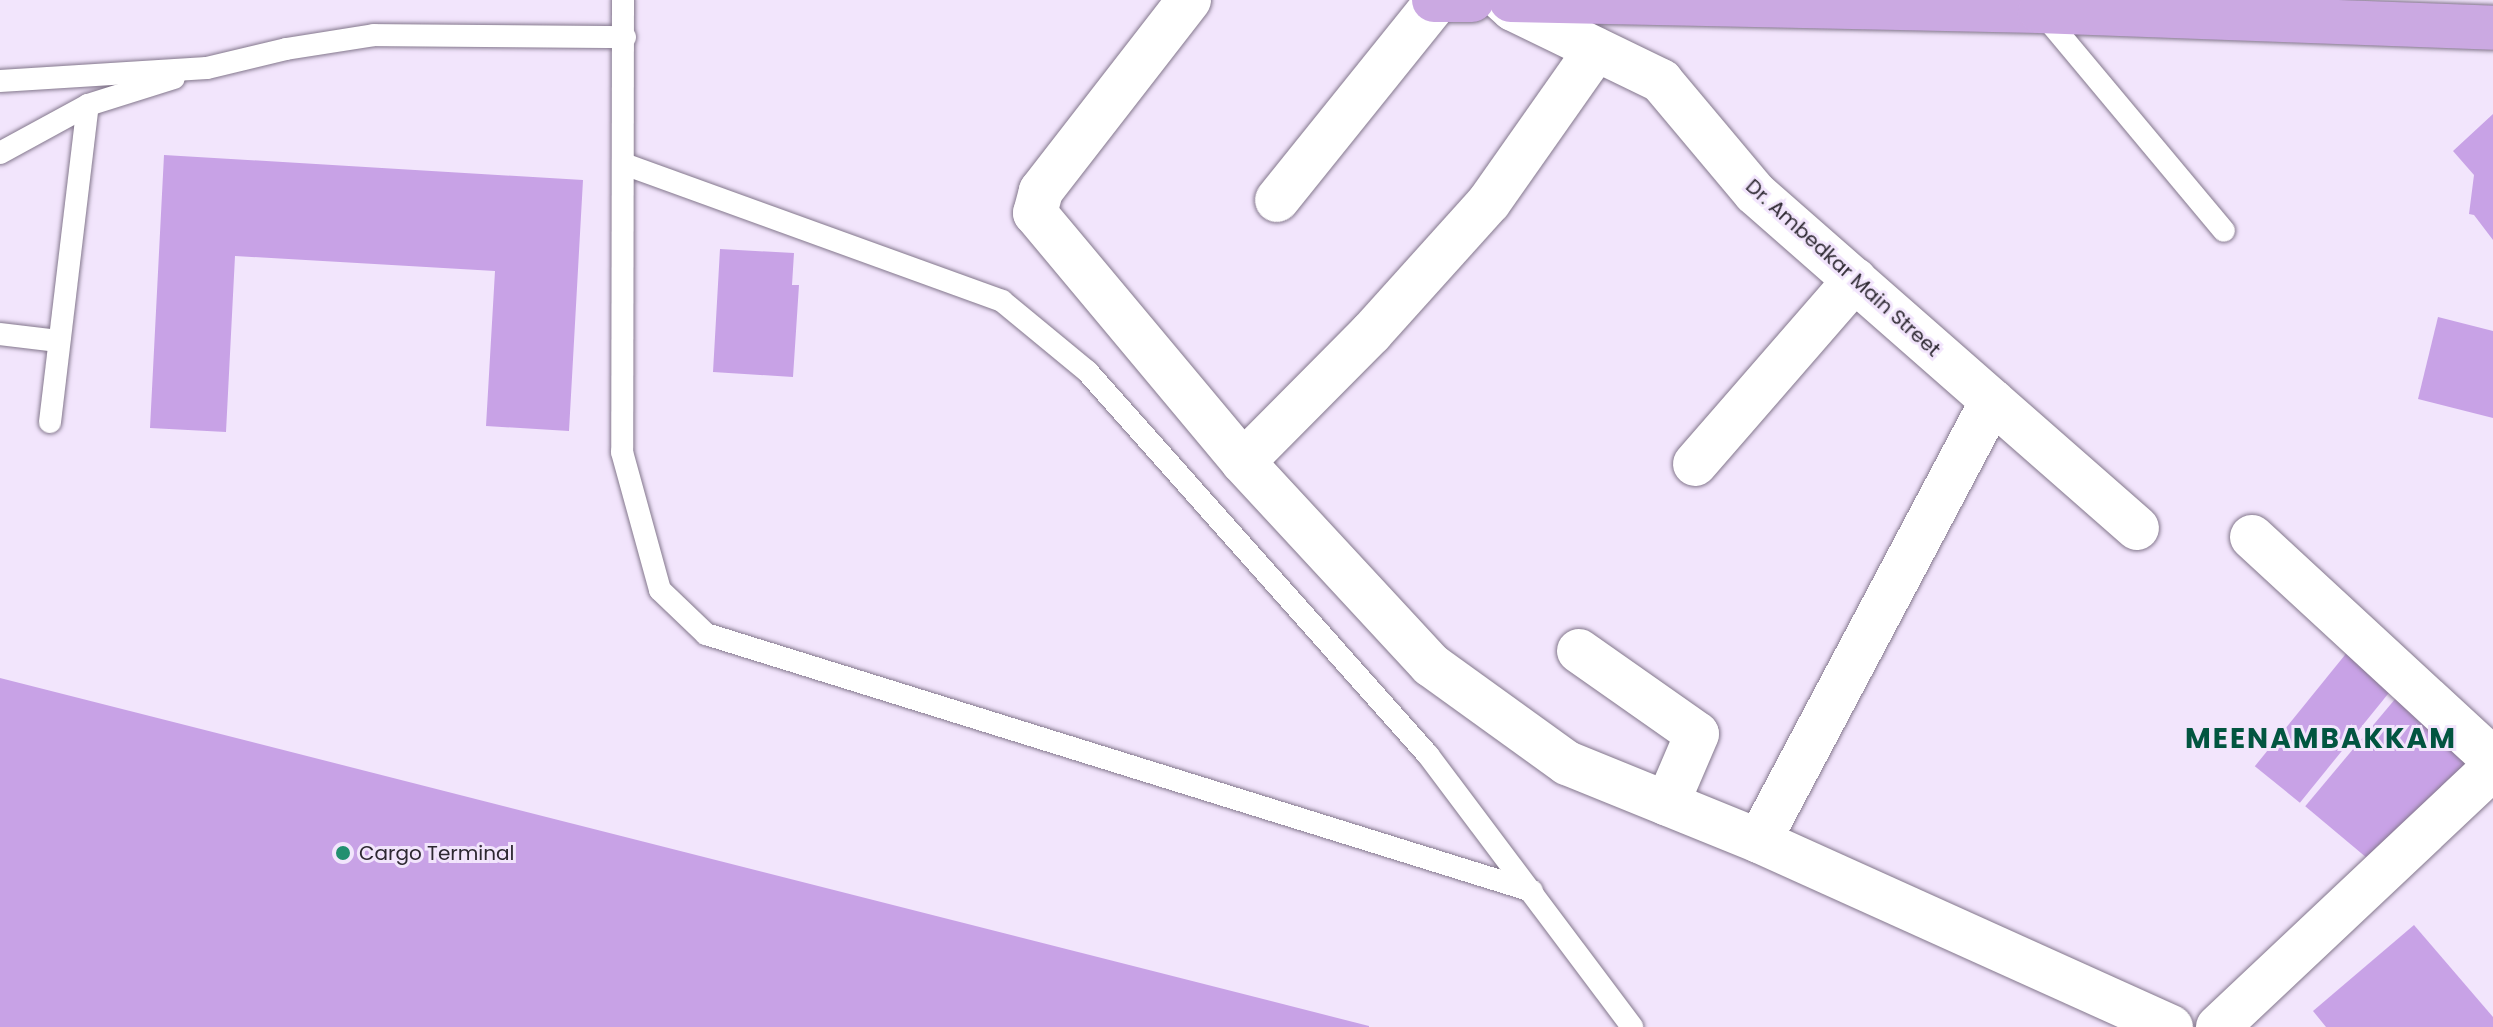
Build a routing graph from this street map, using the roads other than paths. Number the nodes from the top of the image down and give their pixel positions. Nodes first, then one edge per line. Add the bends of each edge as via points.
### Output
1 (623, 0) edge
2 (1189, 0) edge
3 (1436, 0) edge
4 (1472, 0) edge
5 (1503, 0) edge
6 (1511, 0) edge
7 (2040, 11) junction
8 (2493, 28) edge
9 (625, 37) junction
10 (1596, 50) junction
11 (207, 68) junction
12 (0, 81) edge
13 (88, 105) junction
14 (0, 153) edge
15 (624, 164) junction
16 (1277, 200) dead end
17 (2224, 231) dead end
18 (1855, 280) junction
19 (0, 334) edge
20 (58, 341) junction
21 (1992, 401) junction
22 (50, 422) dead end
23 (1243, 462) junction
24 (1695, 464) dead end
25 (2137, 528) dead end
26 (2252, 537) dead end
27 (1579, 651) dead end
28 (2493, 759) edge
29 (2493, 768) edge
30 (1667, 804) junction
31 (1759, 841) junction
32 (1532, 891) junction
33 (1632, 1027) edge
34 (2171, 1027) edge
35 (2218, 1027) edge

1 - 9 lane
2 - 23 street via 1041,191 1035,213
3 - 4 main road
3 - 16 street
5 - 10 street, Dr. Ambedkar Main Street
6 - 7 main road
7 - 8 main road
7 - 17 lane
9 - 11 lane via 374,35
9 - 15 lane
10 - 18 street, Dr. Ambedkar Main Street via 1661,81 1755,193
10 - 23 street via 1489,202 1371,333
11 - 12 lane
11 - 13 lane
13 - 14 lane
13 - 20 lane
15 - 32 lane via 1002,301 1087,371 1428,755
15 - 32 lane via 622,452 660,590 706,634
18 - 21 street, Dr. Ambedkar Main Street
18 - 24 street
19 - 20 lane
20 - 22 lane
21 - 25 street, Dr. Ambedkar Main Street
21 - 31 street
23 - 30 street via 1431,665 1567,763
26 - 28 street
27 - 30 street via 1697,734
29 - 35 street
30 - 31 street
31 - 34 street
32 - 33 lane

